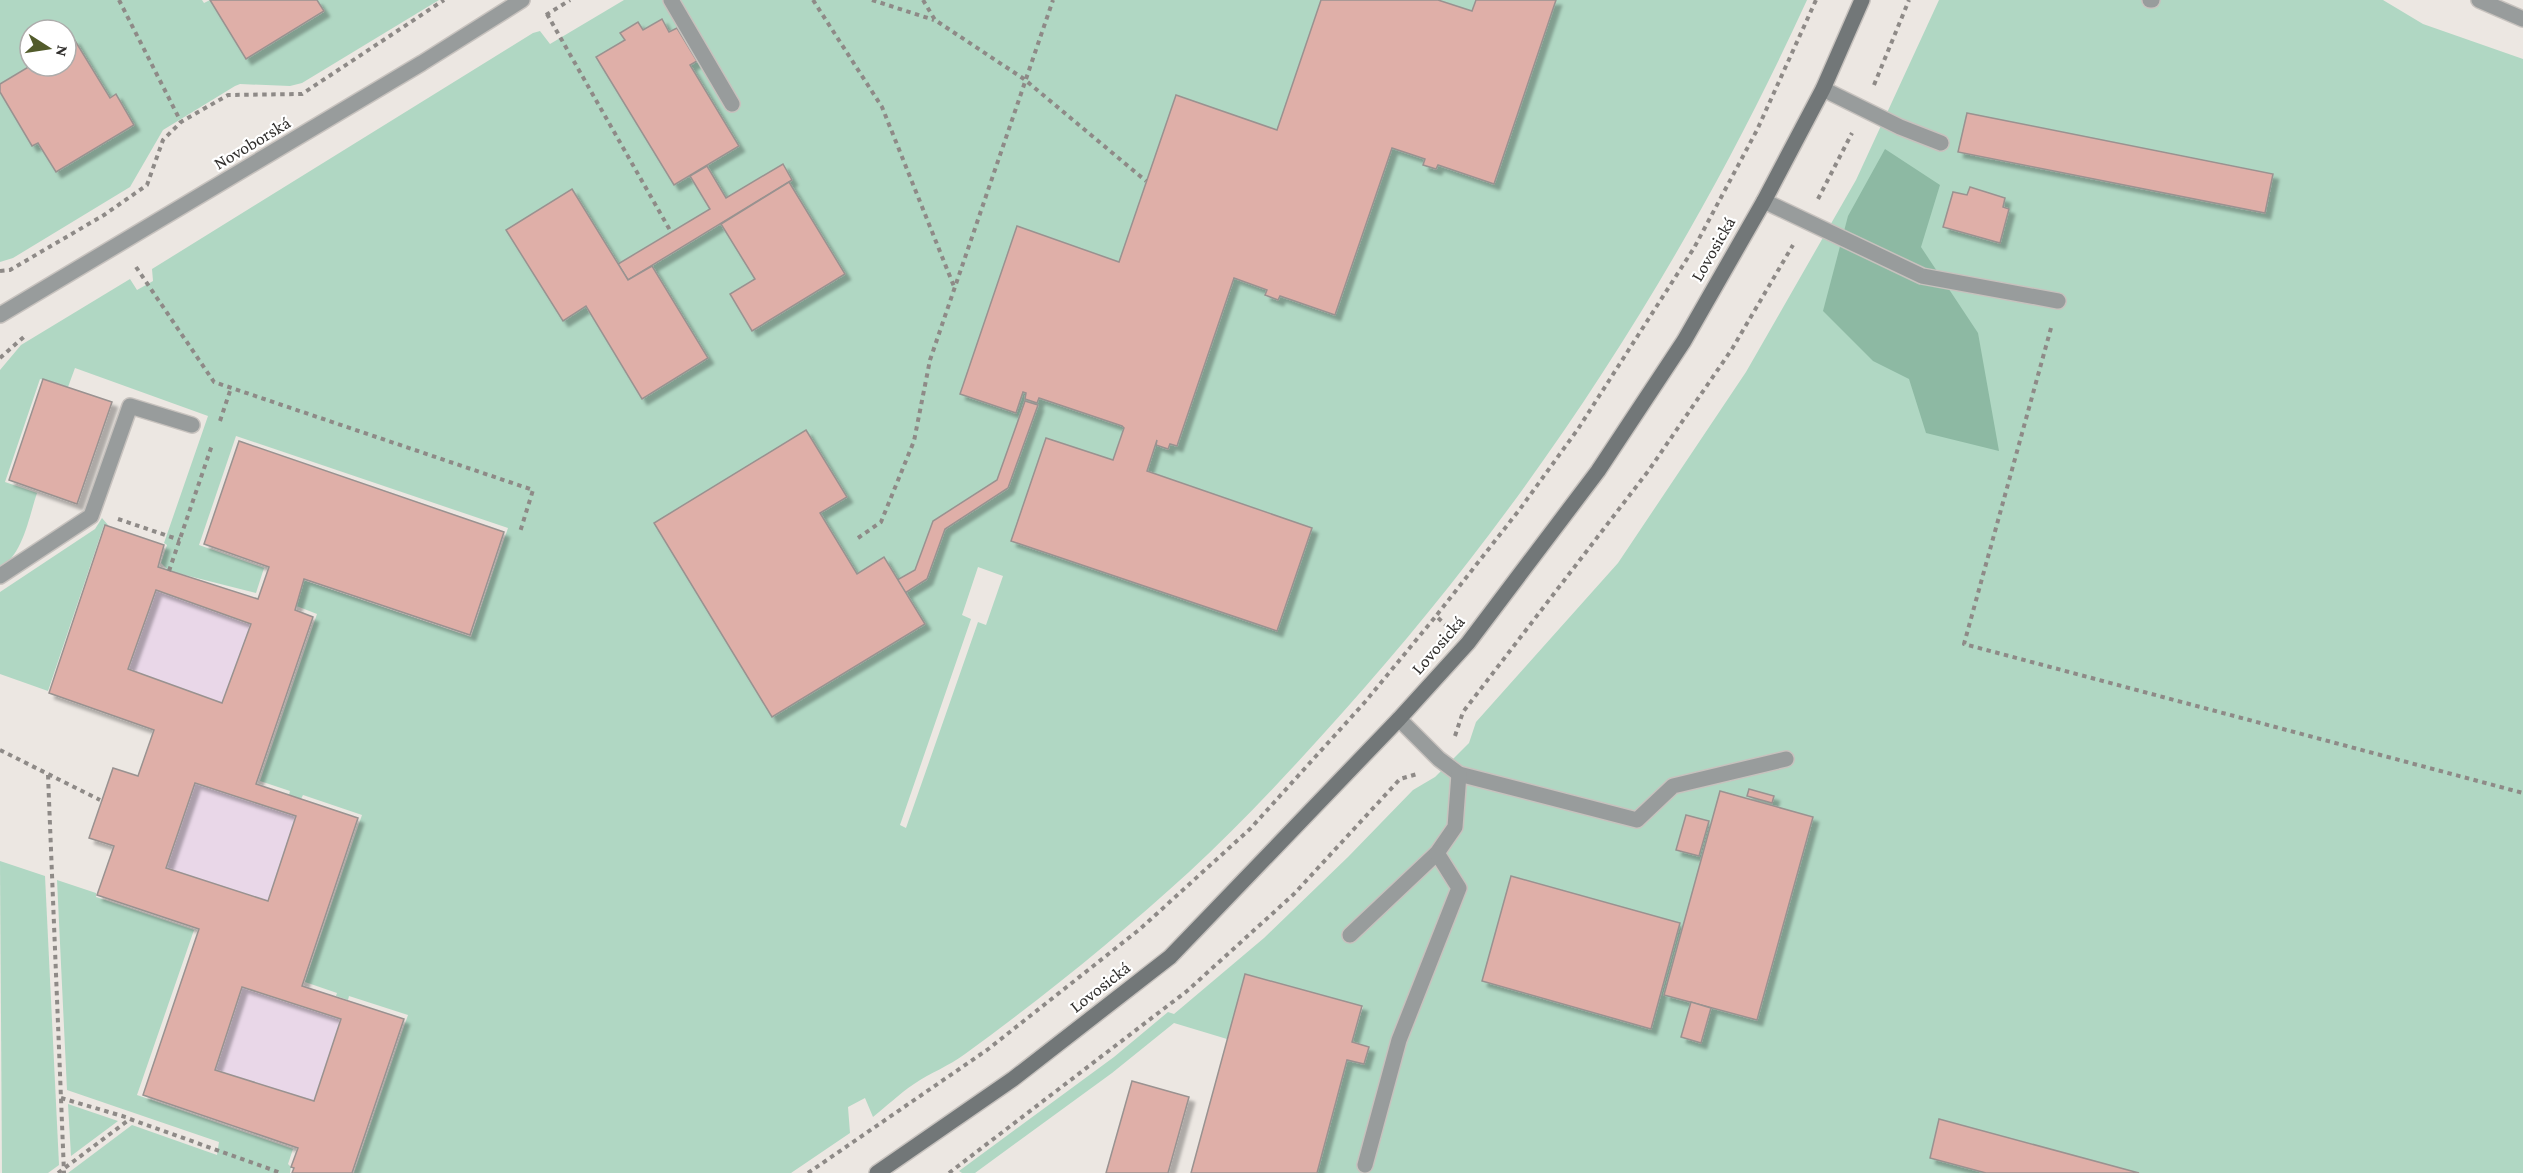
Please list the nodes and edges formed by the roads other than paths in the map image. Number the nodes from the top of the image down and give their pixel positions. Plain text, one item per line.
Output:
1 (522, 0) edge
2 (671, 0) edge
3 (1862, 0) edge
4 (2479, 0) edge
5 (2523, 19) edge
6 (1822, 89) junction
7 (732, 104) dead end
8 (1941, 143) dead end
9 (1764, 201) junction
10 (2058, 301) road end
11 (0, 315) edge
12 (192, 425) dead end
13 (0, 576) edge
14 (1400, 718) junction
15 (1786, 759) dead end
16 (1459, 774) junction
17 (1437, 853) junction
18 (1350, 935) dead end
19 (1365, 1165) dead end
20 (877, 1173) edge

1 - 11 street, Novoborská
2 - 7 street
3 - 6 street, Lovosická
4 - 5 street
6 - 8 street
6 - 9 street, Lovosická
9 - 10 street
9 - 14 street, Lovosická
12 - 13 street
14 - 16 street
14 - 20 street, Lovosická
15 - 16 street
16 - 17 street
17 - 18 street
17 - 19 street

